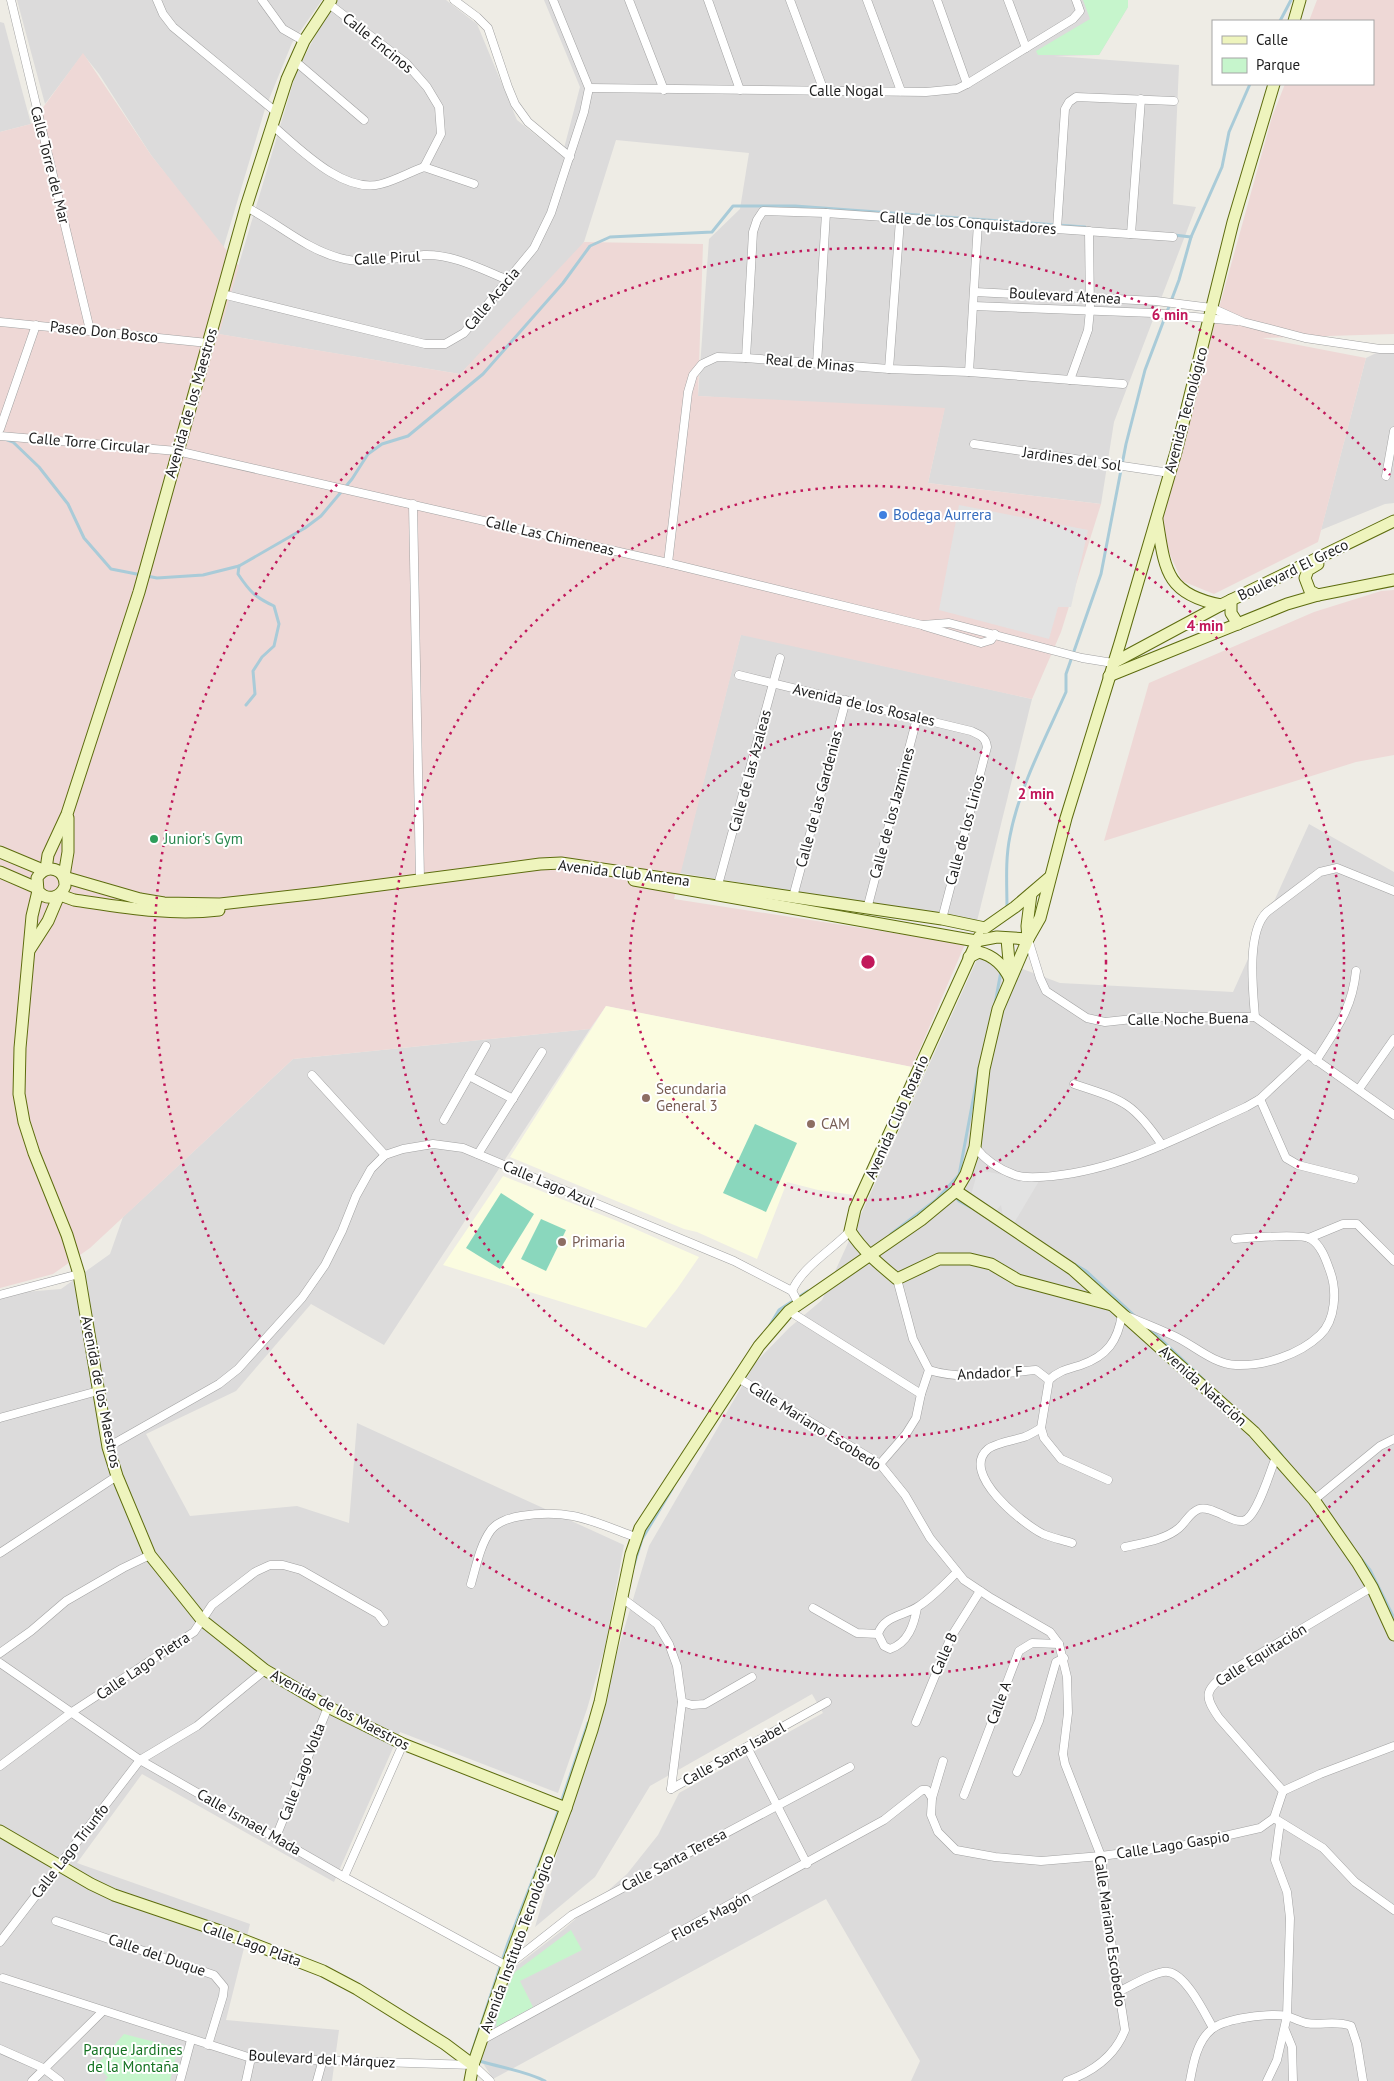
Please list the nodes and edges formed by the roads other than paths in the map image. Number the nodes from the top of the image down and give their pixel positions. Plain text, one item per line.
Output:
1 (11, 0) edge
2 (157, 0) edge
3 (262, 0) edge
4 (454, 0) edge
5 (553, 0) edge
6 (629, 0) edge
7 (708, 0) edge
8 (790, 0) edge
9 (867, 0) edge
10 (936, 0) edge
11 (1008, 0) edge
12 (1076, 0) edge
13 (1300, 0) edge
14 (330, 2) edge
15 (1294, 20) edge
16 (304, 41) junction
17 (1026, 48) junction
18 (295, 61) junction
19 (967, 84) junction
20 (1274, 85) edge
21 (589, 88) junction
22 (664, 90) junction
23 (740, 90) junction
24 (824, 91) junction
25 (901, 91) junction
26 (1141, 99) junction
27 (1174, 101) dead end
28 (276, 112) junction
29 (364, 120) dead end
30 (273, 126) junction
31 (570, 157) junction
32 (424, 167) junction
33 (474, 184) dead end
34 (246, 207) junction
35 (826, 213) junction
36 (900, 220) junction
37 (978, 223) junction
38 (1057, 229) junction
39 (1089, 231) junction
40 (1131, 234) junction
41 (1173, 237) dead end
42 (508, 280) junction
43 (975, 292) junction
44 (222, 294) junction
45 (1090, 298) junction
46 (974, 306) junction
47 (1212, 308) junction
48 (1090, 310) junction
49 (1210, 320) junction
50 (0, 322) edge
51 (1242, 322) junction
52 (36, 325) junction
53 (90, 330) junction
54 (208, 343) junction
55 (1394, 349) edge
56 (746, 358) junction
57 (817, 364) junction
58 (889, 369) junction
59 (969, 372) junction
60 (1070, 380) junction
61 (1123, 384) dead end
62 (0, 429) edge
63 (1394, 431) edge
64 (0, 436) edge
65 (974, 444) dead end
66 (177, 451) junction
67 (1170, 473) junction
68 (1386, 476) dead end
69 (413, 504) junction
70 (1157, 518) junction
71 (1394, 521) edge
72 (1344, 545) junction
73 (668, 563) junction
74 (1394, 580) edge
75 (1318, 595) junction
76 (1226, 602) junction
77 (1238, 624) junction
78 (922, 625) junction
79 (995, 634) junction
80 (780, 658) dead end
81 (1113, 663) junction
82 (739, 676) dead end
83 (1109, 676) junction
84 (774, 684) junction
85 (846, 700) junction
86 (917, 718) junction
87 (986, 741) joint
88 (68, 814) junction
89 (0, 852) edge
90 (45, 870) junction
91 (0, 872) edge
92 (64, 876) junction
93 (1049, 878) junction
94 (420, 879) junction
95 (718, 885) junction
96 (37, 890) junction
97 (1394, 891) edge
98 (1031, 894) junction
99 (59, 895) junction
100 (793, 897) junction
101 (867, 909) junction
102 (942, 919) junction
103 (984, 928) junction
104 (1002, 938) junction
105 (1028, 939) junction
106 (976, 941) junction
107 (30, 948) junction
108 (969, 957) junction
109 (1356, 970) dead end
110 (1008, 974) junction
111 (1255, 1018) junction
112 (1394, 1039) edge
113 (486, 1046) dead end
114 (542, 1052) dead end
115 (1307, 1055) junction
116 (1316, 1061) junction
117 (312, 1075) dead end
118 (469, 1076) junction
119 (1074, 1084) dead end
120 (1359, 1089) junction
121 (513, 1099) junction
122 (1260, 1099) junction
123 (1394, 1115) edge
124 (444, 1120) dead end
125 (1162, 1146) junction
126 (975, 1147) junction
127 (478, 1154) junction
128 (385, 1155) junction
129 (1354, 1179) dead end
130 (956, 1191) junction
131 (850, 1230) junction
132 (1309, 1238) junction
133 (1235, 1239) dead end
134 (870, 1257) junction
135 (1394, 1261) edge
136 (79, 1274) junction
137 (897, 1278) junction
138 (792, 1291) junction
139 (0, 1295) edge
140 (799, 1304) junction
141 (1112, 1305) junction
142 (789, 1312) junction
143 (1122, 1314) junction
144 (929, 1370) junction
145 (738, 1378) junction
146 (1049, 1380) junction
147 (98, 1391) junction
148 (921, 1394) junction
149 (0, 1418) edge
150 (1041, 1428) junction
151 (1394, 1439) edge
152 (108, 1447) junction
153 (1276, 1458) junction
154 (880, 1464) junction
155 (117, 1476) junction
156 (1108, 1480) dead end
157 (1314, 1500) junction
158 (635, 1537) junction
159 (1072, 1543) dead end
160 (1125, 1547) dead end
161 (0, 1553) edge
162 (150, 1555) junction
163 (957, 1572) junction
164 (471, 1584) dead end
165 (1372, 1587) junction
166 (980, 1591) junction
167 (622, 1598) junction
168 (813, 1608) dead end
169 (917, 1608) junction
170 (202, 1620) junction
171 (384, 1622) dead end
172 (878, 1634) junction
173 (1394, 1634) edge
174 (1059, 1644) junction
175 (0, 1652) edge
176 (1064, 1658) junction
177 (0, 1663) edge
178 (264, 1670) junction
179 (752, 1677) dead end
180 (682, 1702) junction
181 (827, 1702) dead end
182 (328, 1707) junction
183 (72, 1712) junction
184 (916, 1722) dead end
185 (403, 1744) junction
186 (1394, 1746) edge
187 (747, 1747) junction
188 (140, 1760) junction
189 (943, 1761) dead end
190 (0, 1766) edge
191 (850, 1767) dead end
192 (1016, 1772) dead end
193 (1283, 1791) junction
194 (964, 1795) dead end
195 (932, 1798) junction
196 (778, 1804) junction
197 (566, 1808) junction
198 (1277, 1820) junction
199 (0, 1831) edge
200 (276, 1838) junction
201 (1101, 1856) junction
202 (807, 1864) junction
203 (60, 1865) junction
204 (344, 1877) junction
205 (1394, 1910) edge
206 (56, 1921) dead end
207 (3, 1931) edge
208 (0, 1942) edge
209 (507, 1966) junction
210 (4, 1978) dead end
211 (1118, 1992) junction
212 (103, 2011) junction
213 (1287, 2016) junction
214 (1213, 2028) junction
215 (1285, 2030) junction
216 (191, 2040) junction
217 (482, 2040) junction
218 (208, 2045) junction
219 (0, 2049) edge
220 (251, 2058) junction
221 (323, 2059) junction
222 (474, 2065) junction
223 (43, 2068) junction
224 (32, 2081) edge
225 (60, 2081) edge
226 (180, 2081) edge
227 (246, 2081) edge
228 (317, 2081) edge
229 (470, 2081) edge
230 (490, 2081) edge
231 (1067, 2081) edge
232 (1190, 2081) edge
233 (1267, 2081) edge
234 (1293, 2081) edge
235 (1363, 2081) edge

1 - 53 street, Calle Torre del Mar
2 - 28 street
3 - 16 street
4 - 31 street
5 - 21 street
6 - 22 street
7 - 23 street
8 - 24 street
9 - 25 street
10 - 19 street
11 - 17 street
12 - 17 street, Calle Nogal
13 - 15 street
14 - 16 street, Avenida de los Maestros
14 - 32 street, Calle Encinos
16 - 18 street, Avenida de los Maestros
17 - 19 street, Calle Nogal
18 - 28 street, Avenida de los Maestros
18 - 29 street
19 - 25 street, Calle Nogal
20 - 47 street, Avenida Tecnológico
21 - 22 street, Calle Nogal
21 - 31 street, Calle Acacia
22 - 23 street, Calle Nogal
23 - 24 street, Calle Nogal
24 - 25 street, Calle Nogal
26 - 27 street
26 - 38 street
26 - 40 street
28 - 30 street, Avenida de los Maestros
30 - 32 street
30 - 34 street, Avenida de los Maestros
31 - 42 street, Calle Acacia
32 - 33 street
34 - 42 street, Calle Pirul
34 - 44 street, Avenida de los Maestros
35 - 36 street, Calle de los Conquistadores
35 - 56 street, Calle de los Conquistadores
35 - 57 street
36 - 37 street, Calle de los Conquistadores
36 - 58 street
37 - 38 street, Calle de los Conquistadores
37 - 43 street
38 - 39 street, Calle de los Conquistadores
39 - 40 street, Calle de los Conquistadores
39 - 45 street
40 - 41 street, Calle de los Conquistadores
42 - 44 street, Calle Acacia
43 - 45 street, Boulevard Atenea
43 - 46 street
44 - 54 street, Avenida de los Maestros
45 - 47 street, Boulevard Atenea
45 - 48 street
46 - 48 street, Boulevard Atenea
46 - 59 street
47 - 49 street, Avenida Tecnológico
47 - 51 street, Boulevard Atenea
48 - 49 street, Boulevard Atenea
48 - 60 street
49 - 51 street, Boulevard Atenea
49 - 67 street, Avenida Tecnológico
50 - 52 street, Paseo Don Bosco
51 - 55 street, Boulevard Atenea
52 - 53 street, Paseo Don Bosco
52 - 62 street
53 - 54 street, Paseo Don Bosco
54 - 66 street, Avenida de los Maestros
56 - 57 street, Real de Minas
56 - 73 street, Real de Minas
57 - 58 street, Real de Minas
58 - 59 street, Real de Minas
59 - 60 street, Real de Minas
60 - 61 street, Real de Minas
63 - 68 street
64 - 66 street, Calle Torre Circular
65 - 67 street, Jardines del Sol
66 - 69 street, Calle Las Chimeneas
66 - 88 street, Avenida de los Maestros
67 - 70 street, Avenida Tecnológico
69 - 73 street, Calle Las Chimeneas
69 - 94 street
70 - 76 street
70 - 81 street, Avenida Tecnológico
71 - 72 street, Boulevard El Greco
72 - 75 street
72 - 76 street, Boulevard El Greco
73 - 78 street, Calle Las Chimeneas
74 - 75 street, Boulevard El Greco
75 - 77 street, Boulevard El Greco
76 - 77 street
76 - 81 street, Boulevard El Greco
77 - 83 street, Boulevard El Greco
78 - 79 street, Calle Las Chimeneas
78 - 79 street, Calle Las Chimeneas
79 - 81 street, Calle Las Chimeneas
80 - 84 street, Calle de las Azaleas
81 - 83 street, Avenida Tecnológico
82 - 84 street, Avenida de los Rosales
83 - 93 street
84 - 85 street, Avenida de los Rosales
84 - 95 street, Calle de las Azaleas
85 - 86 street, Avenida de los Rosales
85 - 100 street, Calle de las Gardenias
86 - 87 street, Avenida de los Rosales
86 - 101 street, Calle de los Jazmines
87 - 102 street, Calle de los Lirios
88 - 90 street, Avenida de los Maestros
88 - 92 street, Avenida de los Maestros
89 - 90 street
90 - 92 street
90 - 96 street
91 - 96 street
92 - 94 street, Avenida Club Antena
92 - 99 street
93 - 98 street
93 - 105 street
94 - 95 street, Avenida Club Antena
95 - 100 street, Avenida Club Antena
96 - 99 street
96 - 107 street, Avenida de los Maestros
97 - 111 street
98 - 103 street
98 - 105 street
99 - 106 street, Avenida Club Antena
99 - 107 street, Avenida de los Maestros
100 - 101 street, Avenida Club Antena
101 - 102 street, Avenida Club Antena
102 - 103 street, Avenida Club Antena
103 - 104 street
103 - 106 street, Avenida Club Rotario
104 - 105 street, Avenida Club Antena
104 - 106 street, Avenida Club Antena
104 - 110 street
105 - 110 street
105 - 111 street, Calle Noche Buena
106 - 108 street, Avenida Club Rotario
107 - 136 street, Avenida de los Maestros
108 - 110 street
108 - 131 street, Avenida Club Rotario
109 - 116 street
110 - 126 street
111 - 115 street, Calle Noche Buena
112 - 120 street
113 - 118 street
114 - 121 street
115 - 116 street, Calle Noche Buena
115 - 122 street
116 - 120 street, Calle Noche Buena
117 - 128 street
118 - 121 street
118 - 124 street
119 - 125 street
120 - 123 street, Calle Noche Buena
121 - 127 street
122 - 125 street
122 - 129 street
125 - 126 street
126 - 130 street
127 - 128 street, Calle Lago Azul
127 - 138 street, Calle Lago Azul
128 - 152 street
130 - 134 street, Avenida Instituto Tecnológico
130 - 141 street, Avenida Natación
131 - 134 street
131 - 138 street, Avenida Club Rotario
132 - 133 street
132 - 135 street
132 - 143 street
134 - 137 street
134 - 140 street, Avenida Instituto Tecnológico
136 - 139 street
136 - 147 street, Avenida de los Maestros
137 - 141 street
137 - 144 street
138 - 140 street
140 - 142 street, Avenida Instituto Tecnológico
141 - 143 street, Avenida Natación
142 - 145 street, Avenida Instituto Tecnológico
142 - 148 street
143 - 146 street
143 - 153 street, Avenida Natación
144 - 146 street, Andador F
144 - 148 street
145 - 154 street, Calle Mariano Escobedo
145 - 158 street, Avenida Instituto Tecnológico
146 - 150 street
147 - 149 street
147 - 152 street, Avenida de los Maestros
148 - 154 street
150 - 156 street
150 - 159 street
151 - 157 street
152 - 155 street, Avenida de los Maestros
153 - 157 street, Avenida Natación
153 - 160 street
154 - 163 street, Calle Mariano Escobedo
155 - 161 street
155 - 162 street, Avenida de los Maestros
157 - 165 street, Avenida Natación
158 - 164 street
158 - 167 street, Avenida Instituto Tecnológico
162 - 170 street, Avenida de los Maestros
162 - 175 street
163 - 166 street, Calle Mariano Escobedo
163 - 169 street
165 - 173 street, Avenida Natación
165 - 193 street, Calle Equitación
166 - 174 street, Calle Mariano Escobedo
166 - 184 street, Calle B
167 - 180 street, Calle Santa Isabel
167 - 197 street, Avenida Instituto Tecnológico
168 - 172 street
169 - 172 street
169 - 172 street
170 - 171 street, Calle Lago Pietra
170 - 178 street, Avenida de los Maestros
170 - 183 street, Calle Lago Pietra
174 - 176 street, Calle Mariano Escobedo
174 - 194 street, Calle A
176 - 192 street
176 - 201 street, Calle Mariano Escobedo
177 - 183 street, Calle Ismael Mada
178 - 182 street, Avenida de los Maestros
178 - 188 street
179 - 180 street
180 - 187 street, Calle Santa Isabel
181 - 187 street, Calle Santa Isabel
182 - 185 street, Avenida de los Maestros
182 - 200 street, Calle Lago Volta
183 - 188 street, Calle Ismael Mada
183 - 190 street, Calle Lago Pietra
185 - 197 street, Avenida de los Maestros
185 - 204 street
186 - 193 street
187 - 196 street
188 - 200 street, Calle Ismael Mada
188 - 203 street, Calle Lago Triunfo
189 - 195 street, Calle Lago Gaspio
191 - 196 street, Calle Santa Teresa
193 - 198 street
195 - 201 street, Calle Lago Gaspio
195 - 202 street, Flores Magón
196 - 202 street
196 - 209 street, Calle Santa Teresa
197 - 209 street, Avenida Instituto Tecnológico
198 - 201 street, Calle Lago Gaspio
198 - 205 street
198 - 213 street
199 - 203 street, Calle Lago Plata
200 - 204 street, Calle Ismael Mada
201 - 211 street, Calle Mariano Escobedo
202 - 217 street, Flores Magón
203 - 207 street, Calle Lago Triunfo
203 - 222 street, Calle Lago Plata
204 - 209 street, Calle Ismael Mada
206 - 218 street, Calle del Duque
207 - 208 street, Calle Lago Triunfo
209 - 217 street, Avenida Instituto Tecnológico
210 - 212 street, Boulevard del Márquez
211 - 214 street
211 - 231 street, Calle Mariano Escobedo
212 - 216 street, Boulevard del Márquez
212 - 223 street
213 - 214 street
213 - 215 street
213 - 235 street
214 - 232 street
215 - 233 street
215 - 234 street
216 - 218 street, Boulevard del Márquez
216 - 226 street
217 - 222 street, Avenida Instituto Tecnológico
218 - 220 street, Boulevard del Márquez
219 - 223 street
220 - 221 street, Boulevard del Márquez
220 - 227 street
221 - 222 street, Boulevard del Márquez
221 - 228 street
222 - 229 street, Avenida Instituto Tecnológico
222 - 230 street, Calle Lago Plata
223 - 224 street
223 - 225 street

